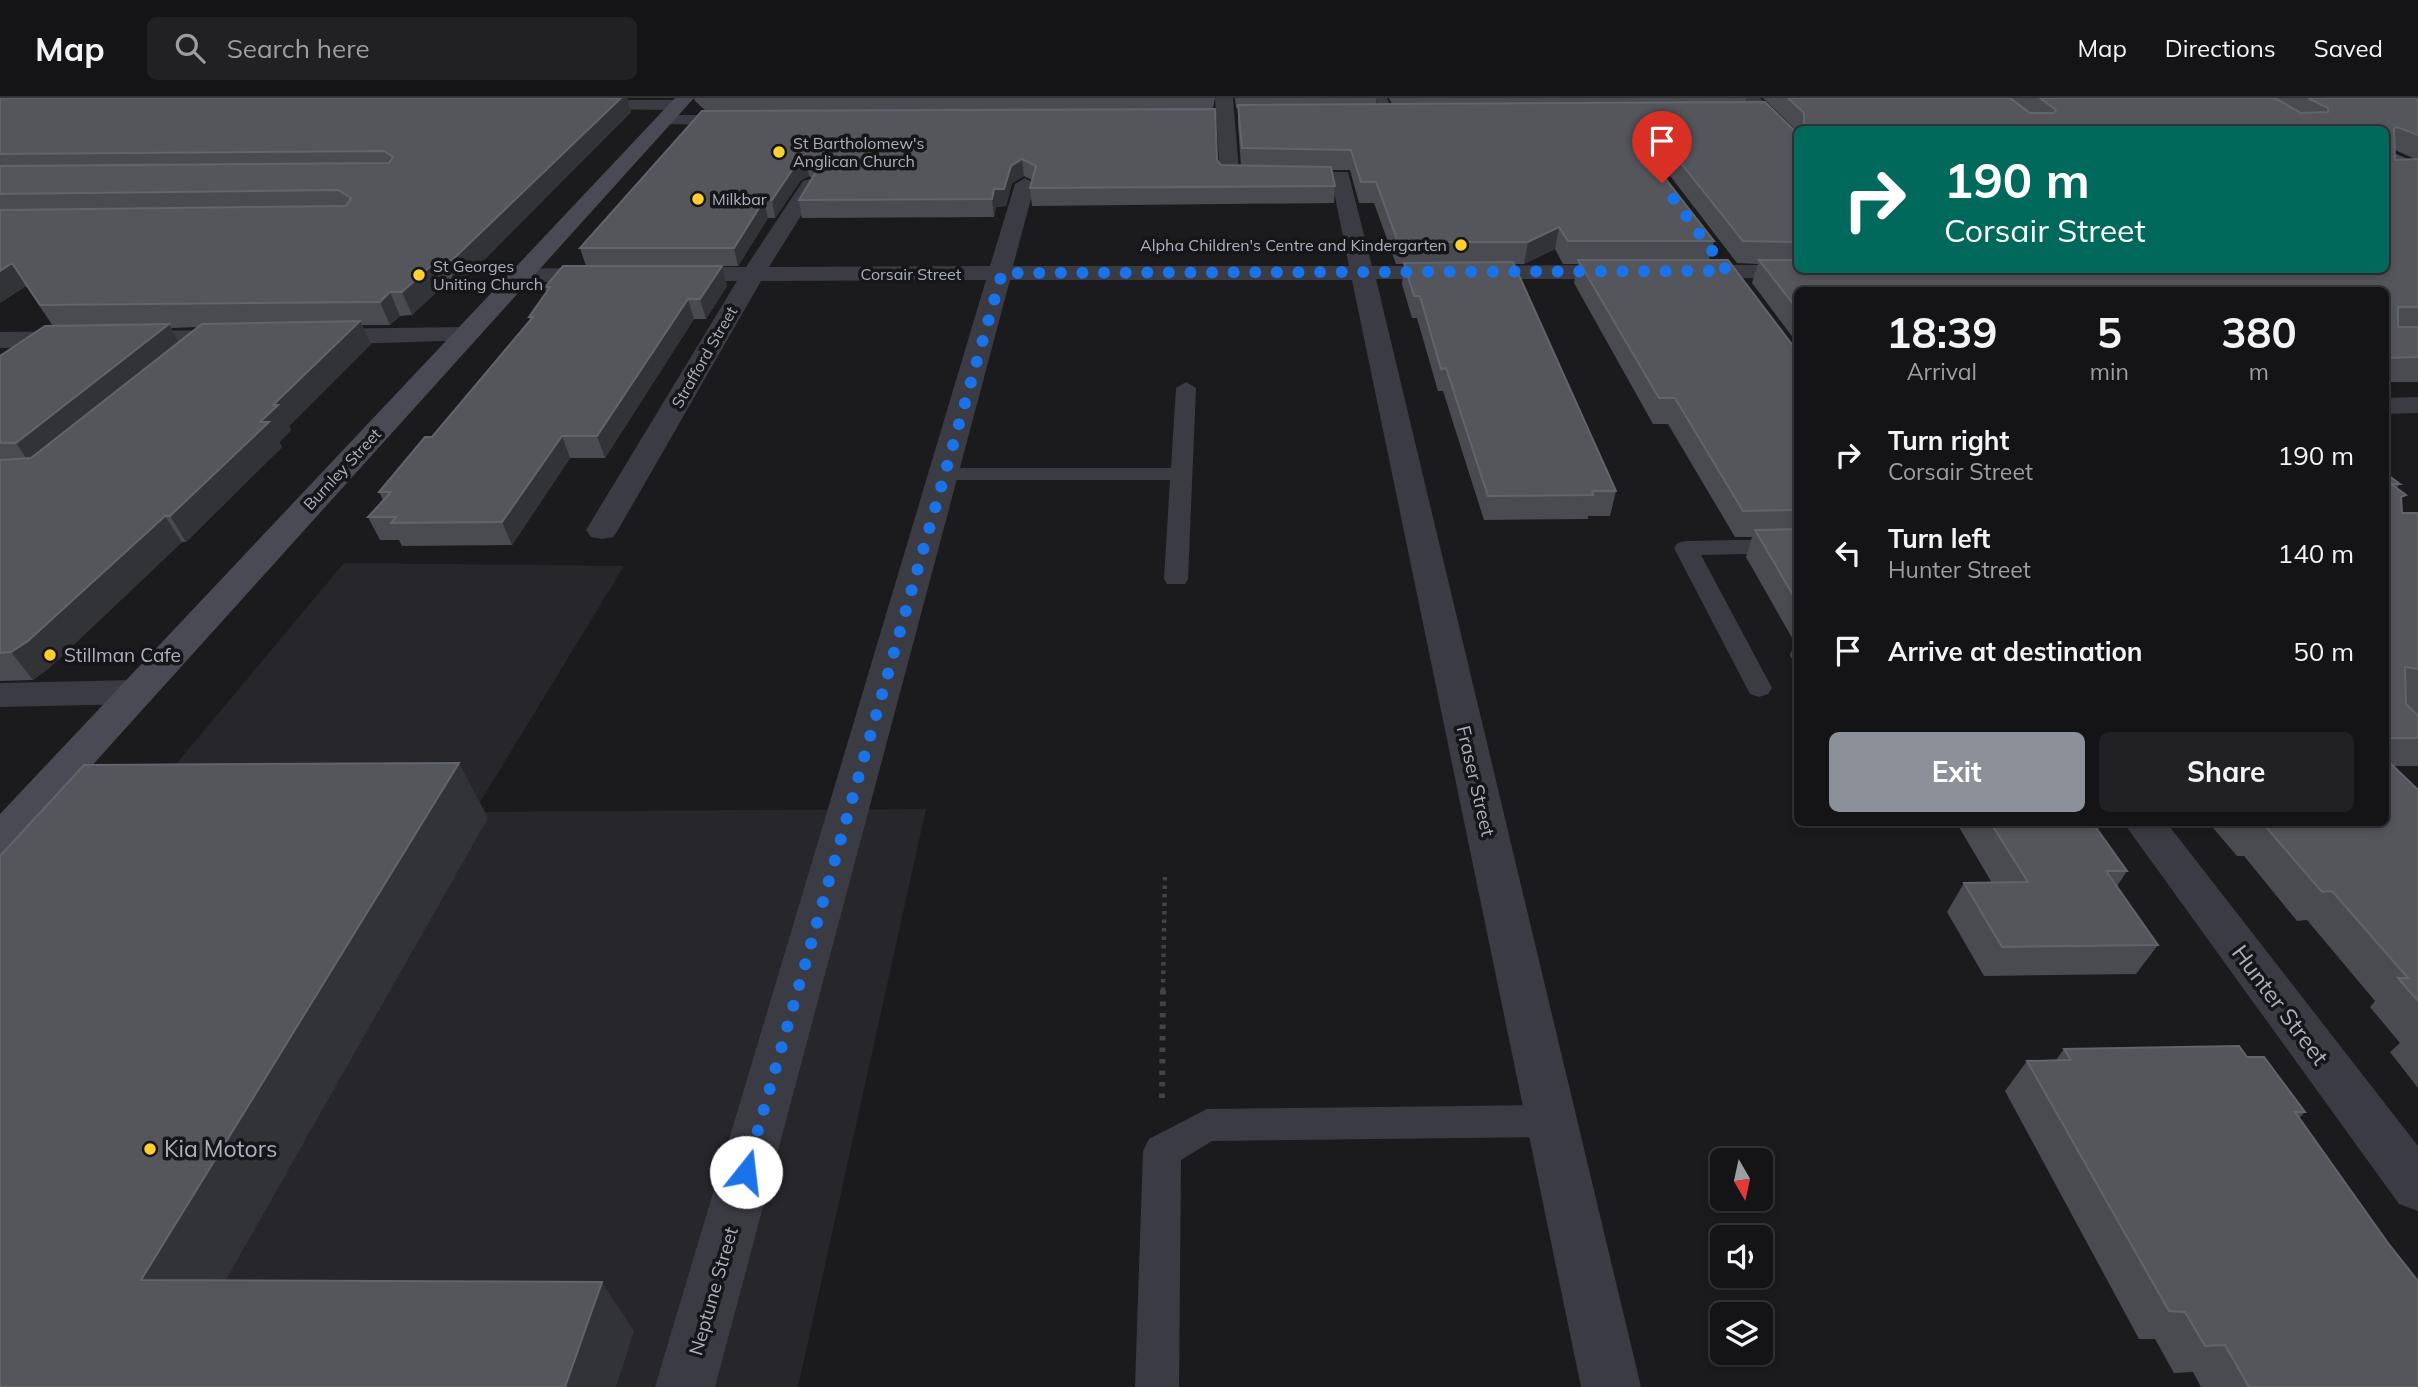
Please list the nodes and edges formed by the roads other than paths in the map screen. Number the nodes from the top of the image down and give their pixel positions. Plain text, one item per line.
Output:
1 (682, 101) edge
2 (564, 105) edge
3 (1746, 105) edge
4 (1230, 110) edge
5 (1201, 117) edge
6 (664, 120) junction
7 (758, 120) edge
8 (1794, 141) edge
9 (2397, 166) edge
10 (1025, 184) edge
11 (810, 185) edge
12 (2418, 187) edge
13 (1713, 252) edge
14 (1727, 271) junction
15 (1362, 272) junction
16 (1794, 272) edge
17 (1002, 273) junction
18 (753, 274) junction
19 (521, 276) junction
20 (1748, 299) edge
21 (465, 335) junction
22 (294, 337) edge
23 (210, 338) junction
24 (266, 338) edge
25 (58, 339) junction
26 (0, 340) edge
27 (184, 359) edge
28 (29, 360) edge
29 (1186, 388) dead end
30 (2389, 405) edge
31 (2418, 405) edge
32 (945, 474) junction
33 (1182, 474) junction
34 (602, 530) dead end
35 (1794, 546) edge
36 (1176, 579) dead end
37 (1759, 688) dead end
38 (135, 692) junction
39 (0, 695) edge
40 (2146, 826) edge
41 (0, 840) edge
42 (1551, 1121) junction
43 (2418, 1187) edge
44 (685, 1387) edge
45 (1157, 1387) edge
46 (1611, 1387) edge

1 - 2 street
1 - 6 main road, Burnley Street
3 - 8 street
4 - 5 street
4 - 15 street, Fraser Street
6 - 7 street
6 - 19 main road, Burnley Street
9 - 12 main road
10 - 17 street, Neptune Street
11 - 18 street, Strafford Street
13 - 14 street
14 - 15 street, Corsair Street
14 - 16 street, Corsair Street
14 - 20 street
15 - 17 street, Corsair Street
15 - 42 street, Fraser Street
17 - 18 street, Corsair Street
17 - 32 street, Neptune Street
18 - 19 street, Corsair Street
18 - 34 street, Strafford Street
19 - 21 main road, Burnley Street
21 - 22 street
21 - 38 main road, Burnley Street
23 - 24 street
23 - 25 street
23 - 27 lane
25 - 26 street
25 - 28 lane
29 - 33 lane
30 - 31 street
32 - 33 lane
32 - 44 street, Neptune Street
33 - 36 lane
35 - 37 lane
38 - 39 street
38 - 41 main road, Burnley Street
40 - 43 street, Hunter Street
42 - 45 lane
42 - 46 street, Fraser Street

